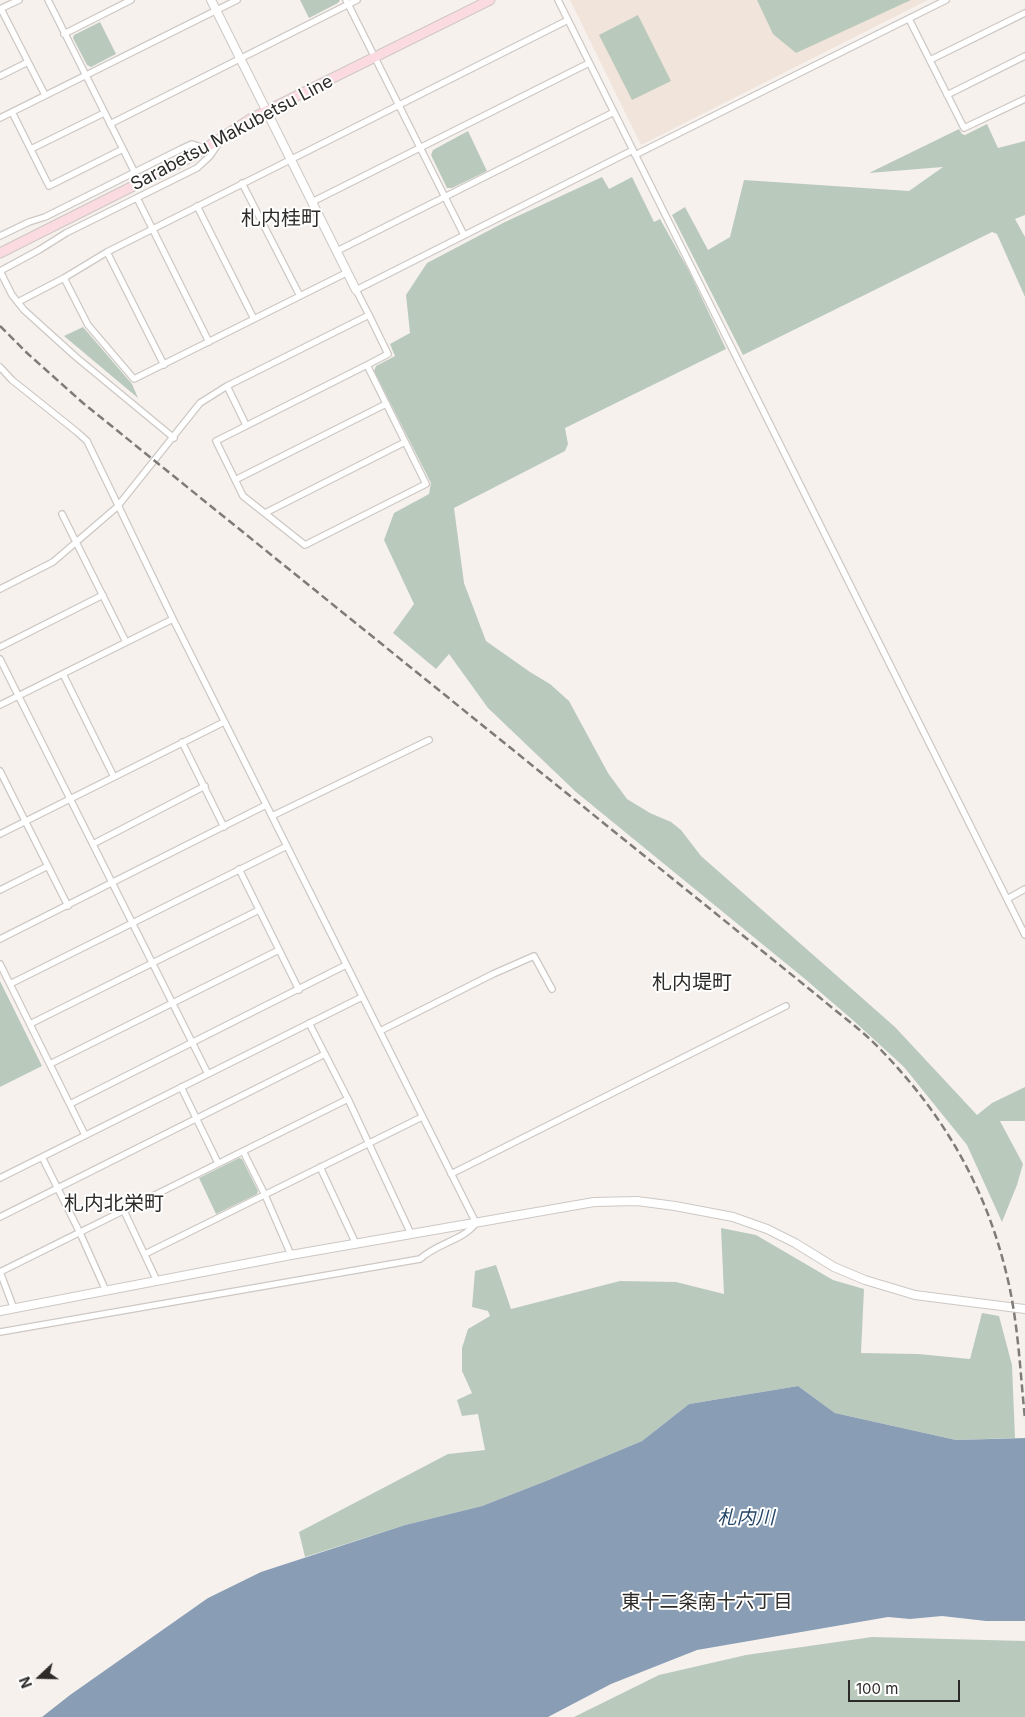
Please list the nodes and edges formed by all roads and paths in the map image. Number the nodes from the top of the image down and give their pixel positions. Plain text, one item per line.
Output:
1 (19, 0) edge
2 (48, 0) edge
3 (131, 0) edge
4 (211, 0) edge
5 (236, 0) edge
6 (357, 0) edge
7 (558, 0) edge
8 (946, 0) edge
9 (485, 1) edge
10 (347, 2) edge
11 (1, 9) edge
12 (216, 10) junction
13 (1025, 12) edge
14 (909, 19) junction
15 (568, 20) junction
16 (64, 34) junction
17 (1025, 56) edge
18 (376, 57) junction
19 (240, 58) junction
20 (930, 60) junction
21 (28, 62) junction
22 (589, 63) junction
23 (85, 75) junction
24 (0, 76) edge
25 (45, 95) junction
26 (947, 95) junction
27 (1025, 99) edge
28 (399, 105) junction
29 (12, 112) junction
30 (104, 112) junction
31 (266, 112) junction
32 (614, 112) junction
33 (0, 118) edge
34 (110, 124) junction
35 (221, 139) junction
36 (421, 148) junction
37 (31, 149) junction
38 (123, 149) junction
39 (206, 149) junction
40 (634, 152) junction
41 (291, 160) junction
42 (135, 173) junction
43 (242, 183) junction
44 (446, 197) junction
45 (137, 198) junction
46 (312, 202) junction
47 (198, 206) junction
48 (152, 229) junction
49 (464, 235) junction
50 (0, 236) edge
51 (337, 251) junction
52 (107, 252) junction
53 (0, 253) edge
54 (0, 271) edge
55 (348, 272) junction
56 (64, 278) junction
57 (356, 290) junction
58 (300, 296) junction
59 (18, 302) junction
60 (369, 315) junction
61 (254, 319) junction
62 (209, 342) junction
63 (164, 365) junction
64 (367, 365) junction
65 (0, 367) edge
66 (227, 386) junction
67 (386, 404) junction
68 (246, 425) junction
69 (174, 438) junction
70 (405, 442) junction
71 (235, 480) junction
72 (117, 507) junction
73 (265, 513) junction
74 (62, 514) dead end
75 (76, 542) junction
76 (0, 589) edge
77 (103, 595) junction
78 (173, 619) junction
79 (126, 642) junction
80 (0, 647) edge
81 (0, 659) edge
82 (63, 674) junction
83 (18, 696) junction
84 (0, 705) edge
85 (224, 722) junction
86 (429, 740) dead end
87 (182, 742) junction
88 (0, 771) edge
89 (114, 777) junction
90 (205, 786) junction
91 (70, 798) junction
92 (266, 805) junction
93 (272, 816) junction
94 (25, 821) junction
95 (224, 827) junction
96 (0, 834) edge
97 (93, 844) junction
98 (287, 846) junction
99 (48, 866) junction
100 (239, 870) junction
101 (112, 883) junction
102 (1025, 889) edge
103 (0, 890) edge
104 (1007, 899) junction
105 (68, 906) junction
106 (259, 910) junction
107 (132, 923) junction
108 (1025, 935) edge
109 (0, 939) edge
110 (278, 950) junction
111 (152, 963) junction
112 (0, 964) edge
113 (346, 966) junction
114 (10, 984) junction
115 (552, 989) dead end
116 (299, 990) junction
117 (362, 997) junction
118 (172, 1003) junction
119 (786, 1006) dead end
120 (309, 1023) junction
121 (30, 1024) junction
122 (380, 1031) junction
123 (192, 1043) junction
124 (325, 1054) junction
125 (50, 1064) junction
126 (208, 1074) junction
127 (181, 1087) junction
128 (348, 1099) junction
129 (70, 1104) junction
130 (422, 1117) junction
131 (196, 1119) junction
132 (85, 1135) junction
133 (369, 1143) junction
134 (244, 1151) junction
135 (42, 1158) junction
136 (218, 1163) junction
137 (320, 1167) junction
138 (451, 1174) junction
139 (0, 1178) edge
140 (58, 1188) junction
141 (265, 1195) junction
142 (124, 1211) junction
143 (0, 1217) edge
144 (476, 1223) junction
145 (80, 1233) junction
146 (411, 1234) junction
147 (356, 1244) junction
148 (145, 1254) junction
149 (291, 1255) junction
150 (0, 1272) edge
151 (157, 1281) junction
152 (106, 1291) junction
153 (14, 1309) junction
154 (1025, 1309) edge
155 (0, 1311) edge
156 (0, 1332) edge

1 - 11 street
2 - 16 street
3 - 16 street
4 - 12 street
5 - 12 street
6 - 10 street
7 - 15 street
8 - 14 street
9 - 18 main road, Sarabetsu Makubetsu Line
10 - 18 street
10 - 19 street
11 - 21 street
12 - 19 street
12 - 23 street
13 - 20 street
14 - 20 street
14 - 40 street
15 - 22 street
15 - 28 street
16 - 23 street
17 - 26 street
18 - 28 street
18 - 31 main road, Sarabetsu Makubetsu Line
19 - 31 street
19 - 34 street
20 - 26 street
21 - 24 street
21 - 25 street
22 - 32 street
22 - 36 street
23 - 25 street
23 - 30 street
25 - 29 street
26 - 27 street
28 - 36 street
28 - 41 street
29 - 33 street
29 - 37 street
30 - 34 street
30 - 37 street
31 - 35 main road, Sarabetsu Makubetsu Line
31 - 41 street
32 - 40 street
32 - 44 street
34 - 38 street
35 - 39 main road, Sarabetsu Makubetsu Line
35 - 45 street
36 - 44 street
36 - 46 street
37 - 38 street
38 - 42 street
39 - 42 street
39 - 53 main road, Sarabetsu Makubetsu Line
40 - 49 street
40 - 104 street
41 - 43 street
41 - 46 street
42 - 50 street
43 - 47 street
43 - 58 street
44 - 49 street
44 - 51 street
45 - 48 street
45 - 54 street
46 - 51 street
47 - 48 street
47 - 61 street
48 - 52 street
48 - 62 street
49 - 57 street
51 - 55 street
52 - 56 street
52 - 63 street
54 - 59 street
55 - 57 street
55 - 58 street
56 - 59 street
56 - 63 street
57 - 60 street
58 - 61 street
59 - 69 street
60 - 64 street
60 - 66 street
61 - 62 street
62 - 63 street
64 - 67 street
64 - 68 street
65 - 72 street
66 - 68 street
66 - 69 street
67 - 70 street
67 - 71 street
68 - 71 street
69 - 72 street
70 - 73 street
70 - 73 street
71 - 73 street
72 - 75 street
72 - 78 street
74 - 75 street
75 - 76 street
75 - 77 street
77 - 79 street
77 - 80 street
78 - 79 street
78 - 85 street
79 - 82 street
81 - 83 street
82 - 83 street
82 - 89 street
83 - 84 street
83 - 91 street
85 - 87 street
85 - 92 street
86 - 93 street
87 - 89 street
87 - 90 street
88 - 94 street
89 - 91 street
90 - 95 street
90 - 97 street
91 - 94 street
91 - 97 street
92 - 93 street
92 - 95 street
93 - 98 street
94 - 96 street
94 - 99 street
95 - 101 street
97 - 101 street
98 - 100 street
98 - 113 street
99 - 103 street
99 - 105 street
100 - 106 street
100 - 107 street
101 - 105 street
101 - 107 street
102 - 104 street
104 - 108 street
105 - 109 street
106 - 110 street
106 - 111 street
107 - 111 street
107 - 114 street
110 - 116 street
110 - 118 street
111 - 118 street
111 - 121 street
112 - 114 street
113 - 116 street
113 - 117 street
114 - 121 street
115 - 122 street
116 - 123 street
117 - 120 street
117 - 122 street
118 - 123 street
118 - 125 street
119 - 138 street
120 - 124 street
120 - 126 street
121 - 125 street
122 - 130 street
123 - 126 street
123 - 129 street
124 - 128 street
124 - 131 street
125 - 129 street
126 - 127 street
127 - 131 street
127 - 132 street
128 - 133 street
128 - 134 street
129 - 132 street
130 - 133 street
130 - 138 street
131 - 136 street
131 - 140 street
132 - 135 street
133 - 137 street
133 - 146 street
134 - 136 street
134 - 141 street
135 - 139 street
135 - 140 street
136 - 142 street
137 - 141 street
137 - 147 street
138 - 144 street
140 - 143 street
140 - 145 street
141 - 148 street
141 - 149 street
142 - 145 street
142 - 148 street
144 - 146 street
144 - 154 street
144 - 156 street
145 - 150 street
145 - 152 street
146 - 147 street
147 - 149 street
148 - 151 street
149 - 151 street
150 - 153 street
151 - 152 street
152 - 153 street
153 - 155 street

